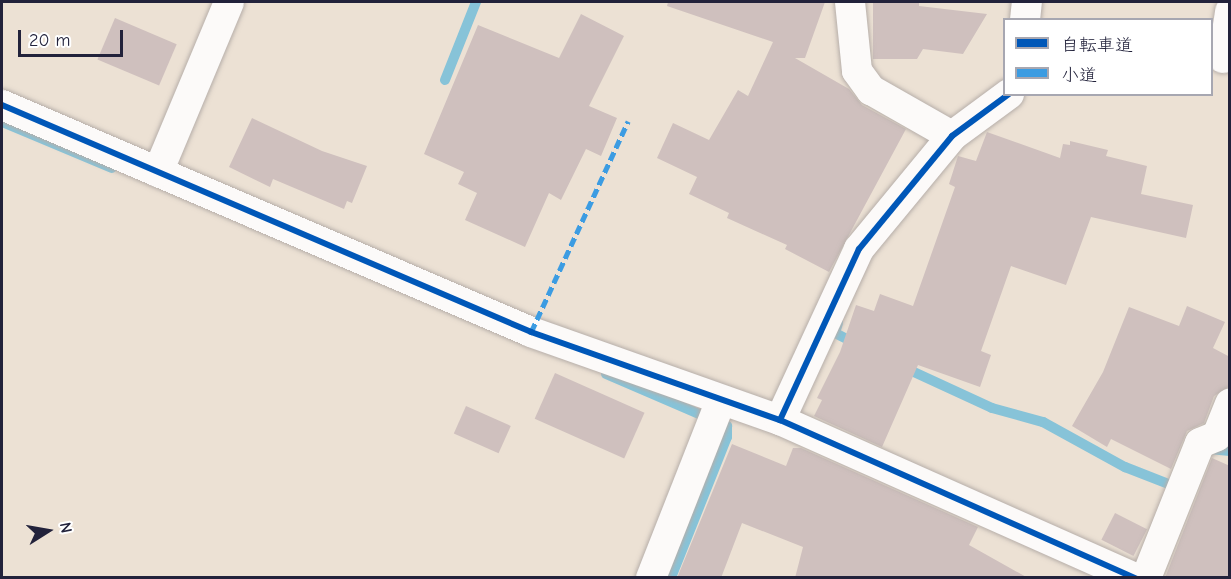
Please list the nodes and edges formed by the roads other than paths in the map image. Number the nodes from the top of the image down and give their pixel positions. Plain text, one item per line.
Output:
1 (229, 2) edge
2 (850, 2) edge
3 (1027, 2) edge
4 (1230, 12) edge
5 (1025, 18) edge
6 (1221, 59) edge
7 (1006, 96) edge
8 (2, 105) edge
9 (952, 136) junction
10 (158, 172) junction
11 (1230, 404) edge
12 (716, 413) junction
13 (780, 420) junction
14 (651, 578) edge
15 (1135, 578) edge
16 (1146, 578) edge

1 - 10 street
2 - 9 street
3 - 5 street
4 - 6 street
7 - 9 street
8 - 10 street
9 - 13 street
10 - 12 street
11 - 16 street
12 - 13 street
12 - 14 street
13 - 15 street

